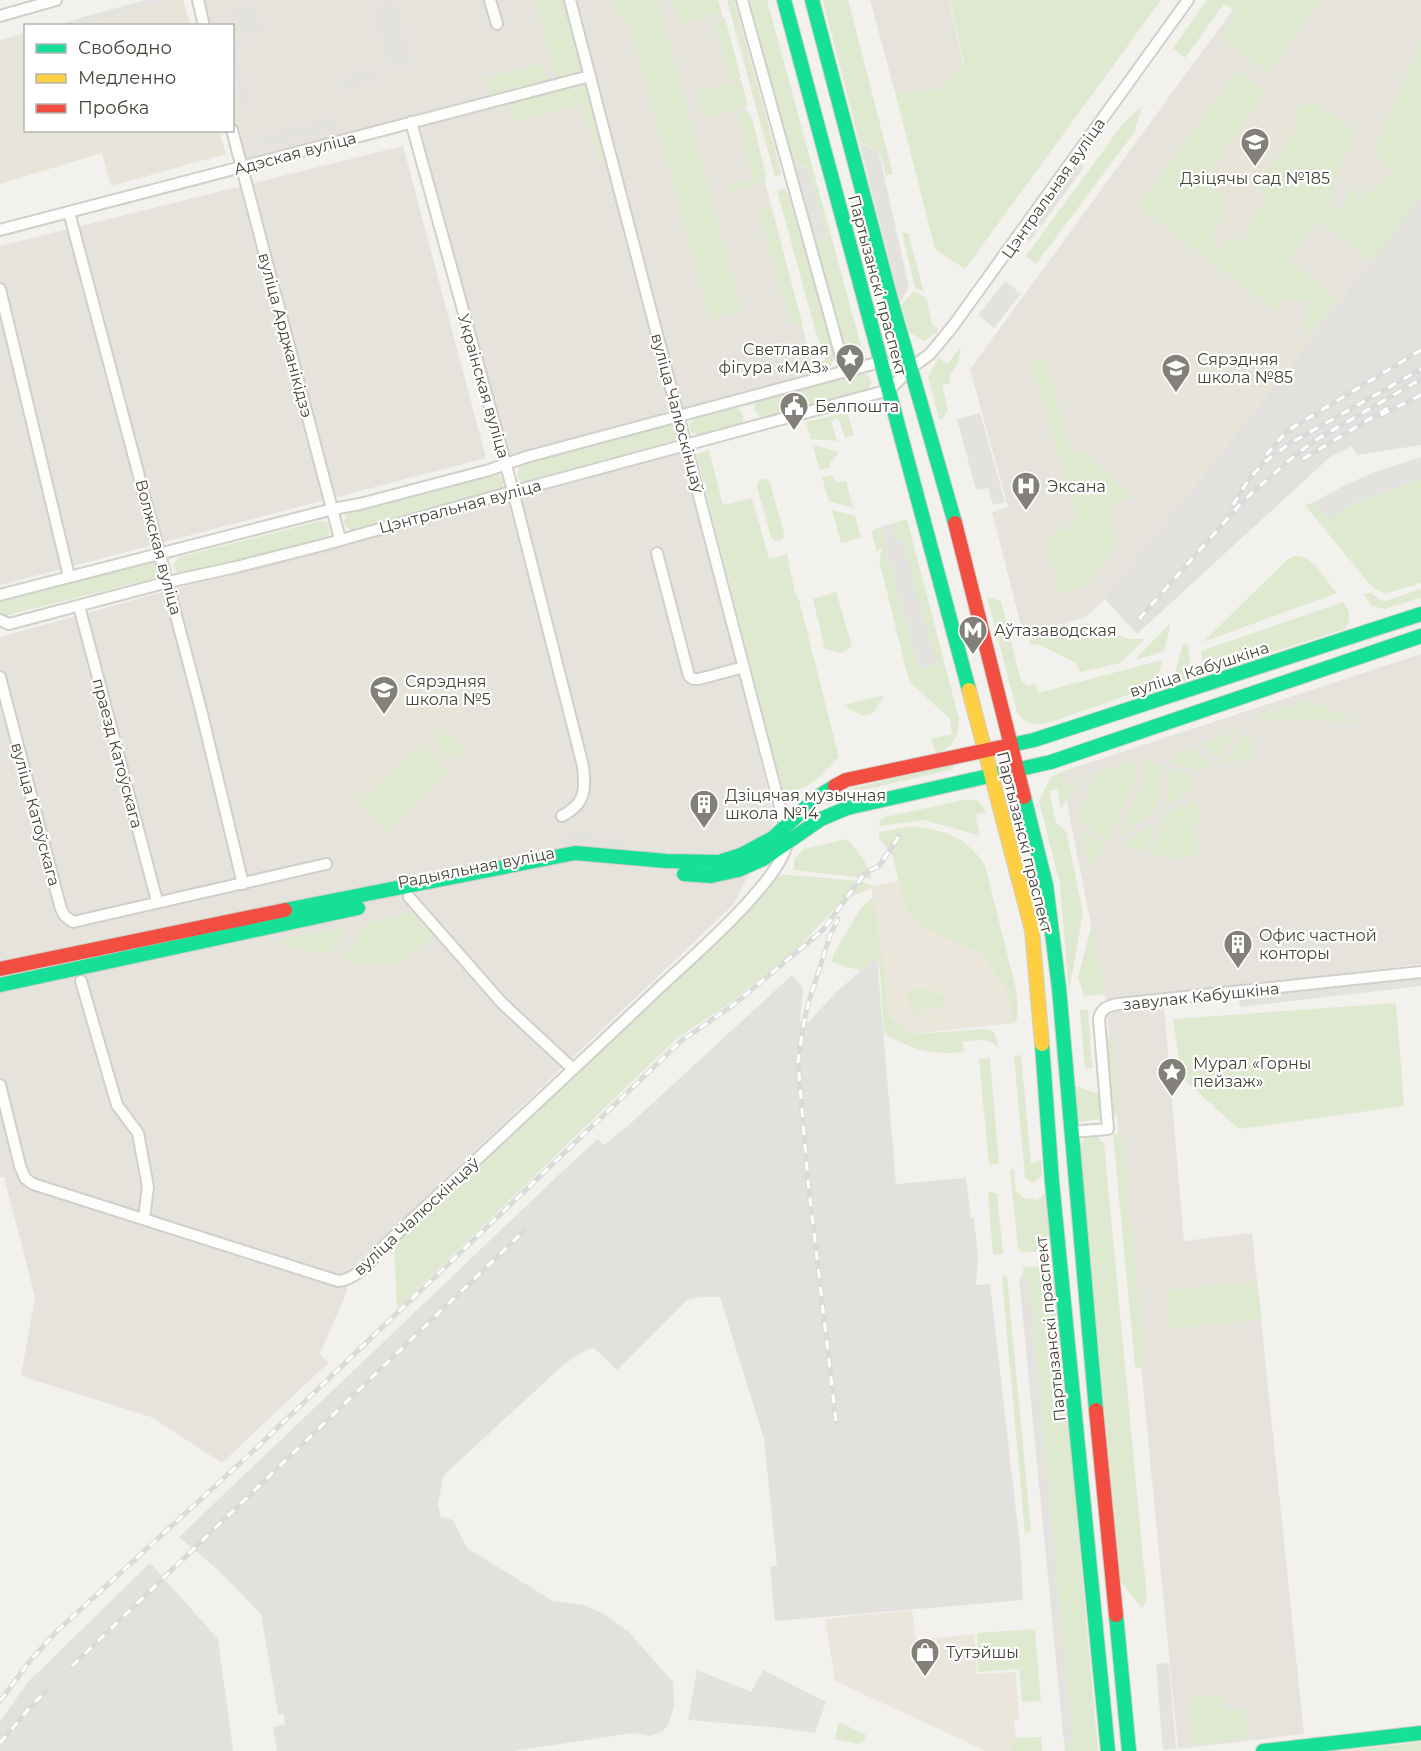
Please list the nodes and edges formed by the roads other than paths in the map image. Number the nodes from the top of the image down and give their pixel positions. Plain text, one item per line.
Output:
1 (56, 0) edge
2 (198, 0) edge
3 (490, 0) edge
4 (570, 0) edge
5 (742, 0) edge
6 (784, 0) edge
7 (812, 0) edge
8 (1188, 0) edge
9 (0, 16) edge
10 (204, 24) edge
11 (498, 24) dead end
12 (590, 75) junction
13 (411, 122) junction
14 (233, 132) edge
15 (242, 166) junction
16 (69, 212) junction
17 (0, 230) edge
18 (0, 289) edge
19 (880, 362) junction
20 (911, 368) junction
21 (845, 372) junction
22 (889, 390) junction
23 (679, 416) junction
24 (686, 445) junction
25 (505, 464) junction
26 (513, 491) junction
27 (333, 509) junction
28 (340, 539) junction
29 (160, 552) junction
30 (657, 553) dead end
31 (69, 576) junction
32 (168, 582) junction
33 (0, 595) edge
34 (79, 606) junction
35 (1421, 614) edge
36 (0, 620) edge
37 (1421, 636) edge
38 (744, 667) junction
39 (0, 677) edge
40 (1011, 745) junction
41 (986, 751) junction
42 (1017, 771) junction
43 (992, 776) junction
44 (562, 816) dead end
45 (785, 826) junction
46 (788, 841) junction
47 (326, 864) dead end
48 (243, 884) junction
49 (409, 897) junction
50 (157, 901) junction
51 (0, 969) edge
52 (1421, 972) edge
53 (81, 981) dead end
54 (0, 985) edge
55 (573, 1070) junction
56 (0, 1085) edge
57 (1046, 1111) junction
58 (1071, 1132) junction
59 (144, 1218) junction
60 (1421, 1733) edge
61 (1108, 1751) edge
62 (1129, 1751) edge
63 (1263, 1751) edge

1 - 9 street
2 - 10 street
3 - 11 street
4 - 12 street, вуліца Чалюскінцаў
5 - 21 street
6 - 19 main road, Партызанскі праспект
7 - 20 main road, Партызанскі праспект
8 - 20 street, Цэнтральная вуліца
12 - 13 street, Адэская вуліца
12 - 23 street, вуліца Чалюскінцаў
13 - 15 street, Адэская вуліца
13 - 25 street, Украінская вуліца
14 - 15 street, вуліца Арджанікідзэ
15 - 16 street, Адэская вуліца
15 - 27 street, вуліца Арджанікідзэ
16 - 17 street, Адэская вуліца
16 - 29 street, Волжская вуліца
18 - 31 street
19 - 20 street, Цэнтральная вуліца
19 - 21 street, Цэнтральная вуліца
19 - 22 main road, Партызанскі праспект
20 - 22 street, Цэнтральная вуліца
20 - 40 main road, Партызанскі праспект
21 - 23 street, Цэнтральная вуліца
22 - 24 street, Цэнтральная вуліца
22 - 41 main road, Партызанскі праспект
23 - 24 street, вуліца Чалюскінцаў
23 - 25 street, Цэнтральная вуліца
24 - 26 street, Цэнтральная вуліца
24 - 38 street, вуліца Чалюскінцаў
25 - 26 street, Украінская вуліца
25 - 27 street, Цэнтральная вуліца
26 - 28 street, Цэнтральная вуліца
26 - 44 street, Украінская вуліца
27 - 28 street, вуліца Арджанікідзэ
27 - 29 street, Цэнтральная вуліца
28 - 32 street, Цэнтральная вуліца
29 - 31 street, Цэнтральная вуліца
29 - 32 street, Волжская вуліца
30 - 38 street
31 - 33 street, Цэнтральная вуліца
32 - 34 street, Цэнтральная вуліца
32 - 48 street, Волжская вуліца
34 - 36 street, Цэнтральная вуліца
34 - 50 street, праезд Катоўскага
35 - 40 main road, вуліца Кабушкіна
37 - 42 main road
38 - 45 street, вуліца Чалюскінцаў
39 - 50 street, вуліца Катоўскага
40 - 41 main road, вуліца Кабушкіна
40 - 42 main road, Партызанскі праспект
41 - 43 main road, Партызанскі праспект
41 - 45 main road, Радыяльная вуліца
42 - 43 main road, Радыяльная вуліца
42 - 58 main road, Партызанскі праспект
43 - 46 main road, Радыяльная вуліца
43 - 57 main road, Партызанскі праспект
45 - 51 main road, Радыяльная вуліца
46 - 49 main road, Радыяльная вуліца
46 - 55 street, вуліца Чалюскінцаў
47 - 48 street
48 - 50 street
49 - 54 main road, Радыяльная вуліца
49 - 55 street
52 - 58 street, завулак Кабушкіна
53 - 59 street
55 - 59 street, вуліца Чалюскінцаў
56 - 59 street, вуліца Чалюскінцаў
57 - 58 main road
57 - 61 main road, Партызанскі праспект
58 - 62 main road, Партызанскі праспект
60 - 63 main road

